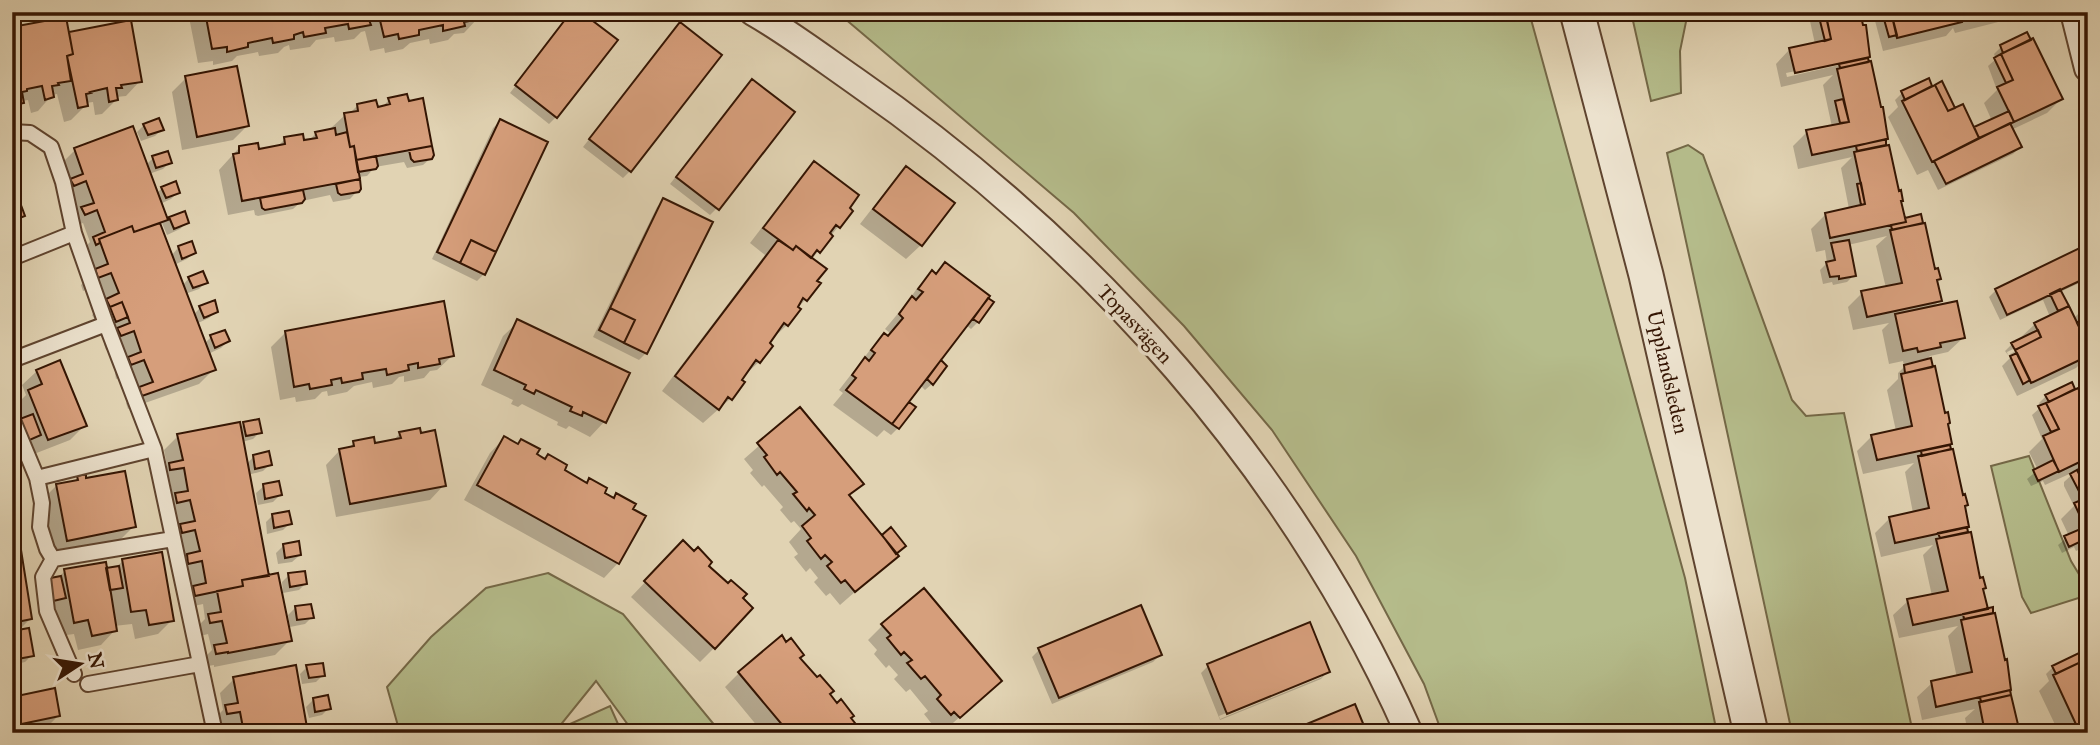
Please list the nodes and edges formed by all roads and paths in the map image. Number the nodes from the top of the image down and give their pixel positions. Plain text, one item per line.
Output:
1 (753, 12) edge
2 (1577, 12) edge
3 (2079, 14) edge
4 (2088, 68) edge
5 (12, 132) edge
6 (74, 233) junction
7 (12, 258) edge
8 (106, 324) junction
9 (12, 360) edge
10 (12, 418) edge
11 (154, 449) junction
12 (37, 478) junction
13 (173, 539) junction
14 (53, 559) junction
15 (200, 664) junction
16 (74, 674) dead end
17 (88, 684) dead end
18 (215, 733) edge
19 (1409, 733) edge
20 (1751, 733) edge

1 - 19 street, Topasvägen
2 - 20 street, Upplandsleden
3 - 4 street
5 - 6 lane
6 - 7 lane
6 - 8 lane
8 - 9 lane
8 - 11 lane
10 - 12 lane
11 - 12 lane
11 - 13 lane
12 - 14 lane
13 - 14 lane
13 - 15 lane
14 - 16 lane
15 - 17 lane
15 - 18 lane

